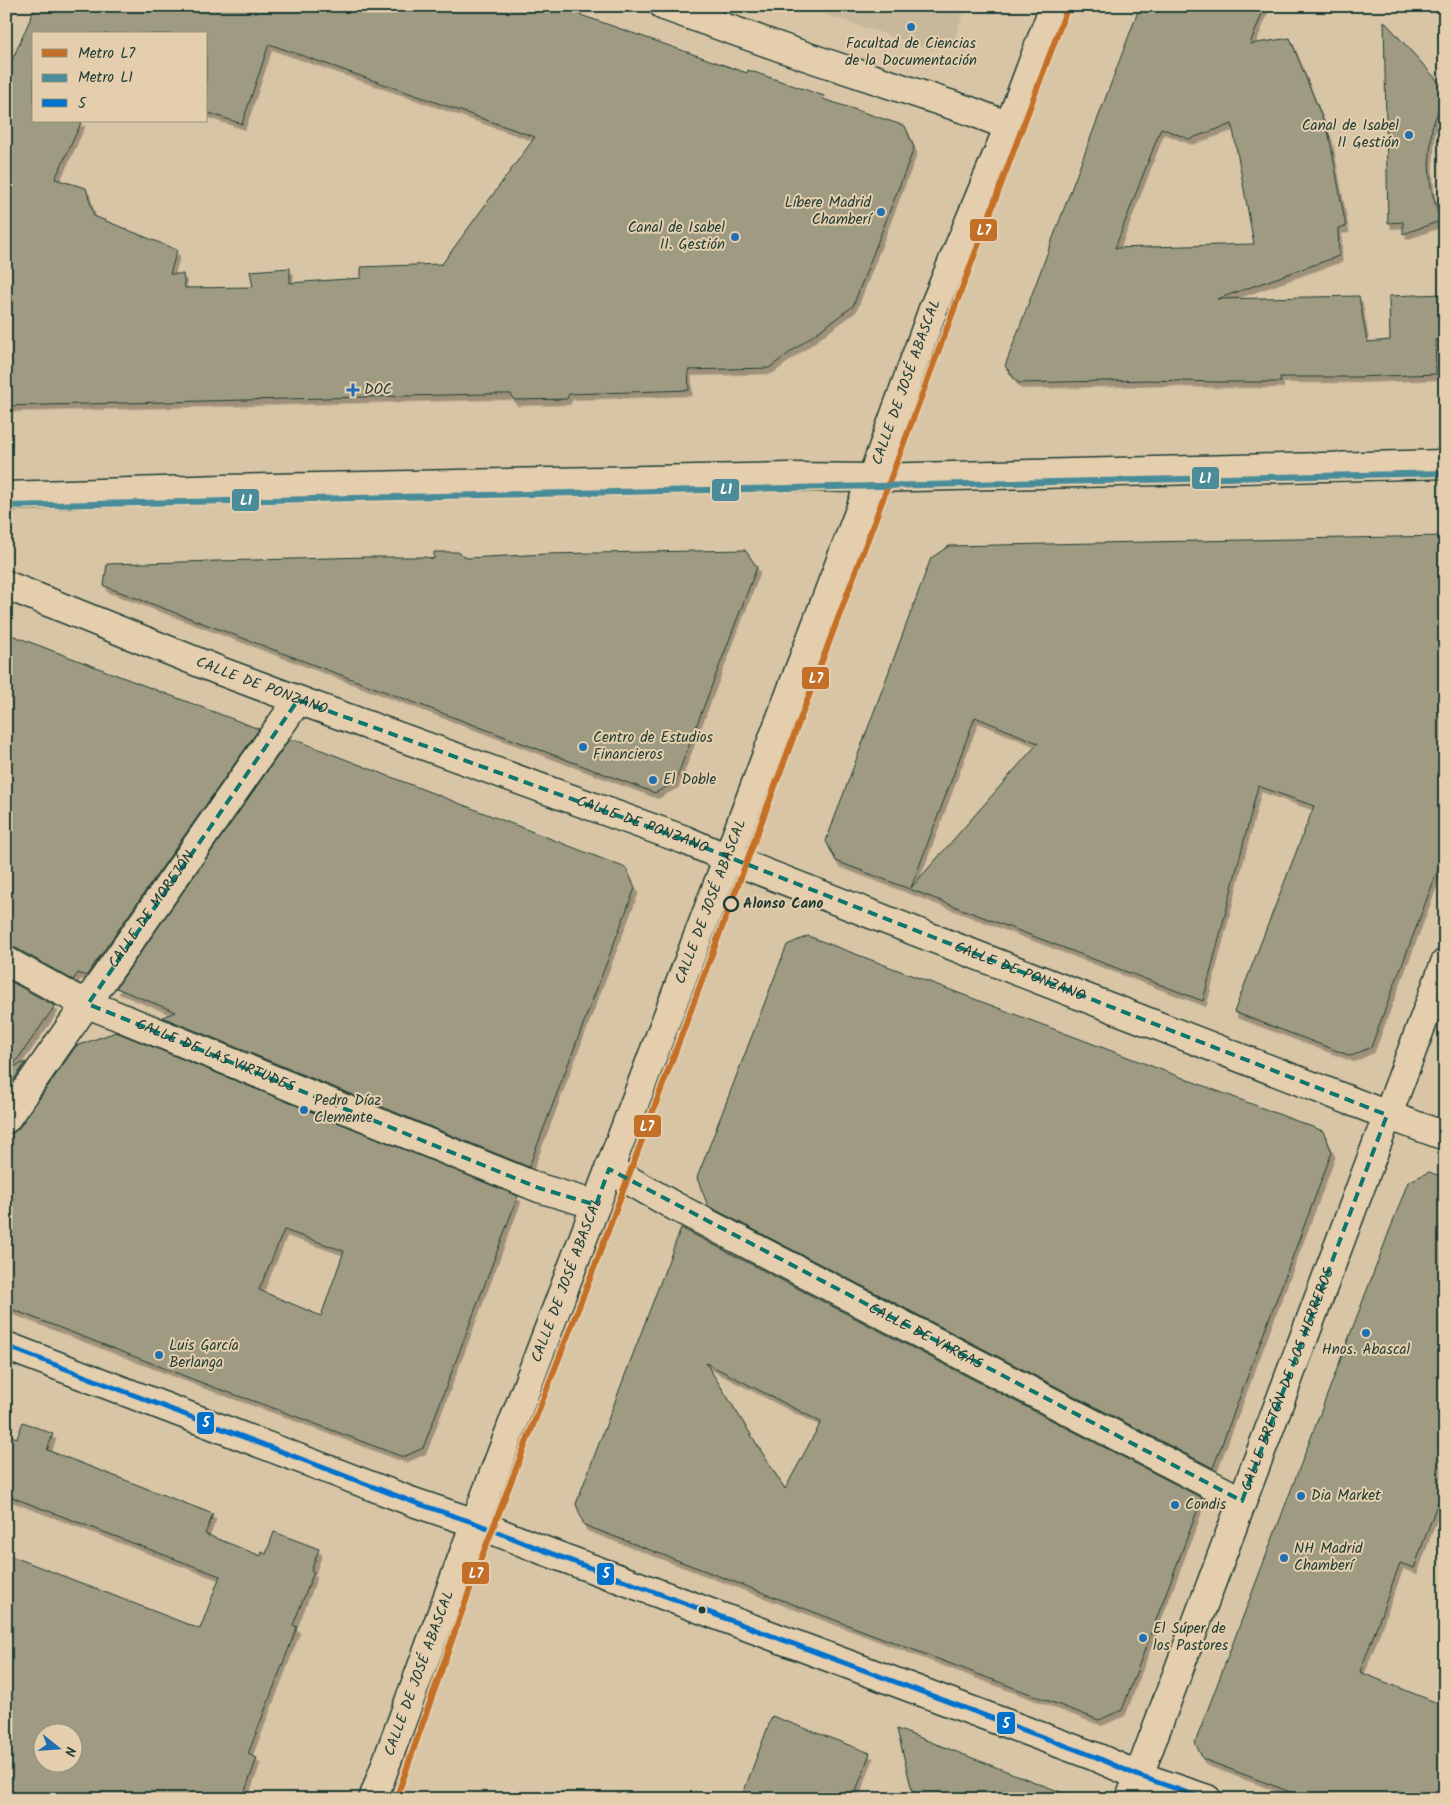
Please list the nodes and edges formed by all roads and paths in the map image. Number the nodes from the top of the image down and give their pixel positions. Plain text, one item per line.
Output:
1 (664, 6) edge
2 (1054, 6) edge
3 (1009, 126) junction
4 (1445, 464) edge
5 (872, 478) junction
6 (6, 496) edge
7 (6, 584) edge
8 (298, 700) junction
9 (727, 858) junction
10 (6, 960) edge
11 (1445, 963) edge
12 (88, 1004) junction
13 (1387, 1115) junction
14 (6, 1119) edge
15 (1445, 1136) edge
16 (609, 1169) junction
17 (596, 1204) junction
18 (6, 1346) edge
19 (1242, 1501) junction
20 (475, 1523) junction
21 (1134, 1787) edge
22 (373, 1799) edge
23 (1207, 1799) edge

1 - 3 street
2 - 3 street, CALLE DE JOSÉ ABASCAL
3 - 5 street, CALLE DE JOSÉ ABASCAL
4 - 5 street
5 - 6 street
5 - 9 street, CALLE DE JOSÉ ABASCAL
7 - 8 street, CALLE DE PONZANO
8 - 9 street, CALLE DE PONZANO
8 - 12 street, CALLE DE MOREJÓN
9 - 13 street, CALLE DE PONZANO
9 - 16 street, CALLE DE JOSÉ ABASCAL
10 - 12 street, CALLE DE LAS VIRTUDES
11 - 13 street, CALLE BRETÓN DE LOS HERREROS
12 - 14 street, CALLE DE MOREJÓN
12 - 17 street, CALLE DE LAS VIRTUDES
13 - 15 street, CALLE DE PONZANO
13 - 19 street, CALLE BRETÓN DE LOS HERREROS
16 - 17 street, CALLE DE JOSÉ ABASCAL
16 - 19 street, CALLE DE VARGAS
17 - 20 street, CALLE DE JOSÉ ABASCAL
18 - 20 street
19 - 21 street, CALLE BRETÓN DE LOS HERREROS
20 - 21 street
20 - 22 street, CALLE DE JOSÉ ABASCAL
21 - 23 street

